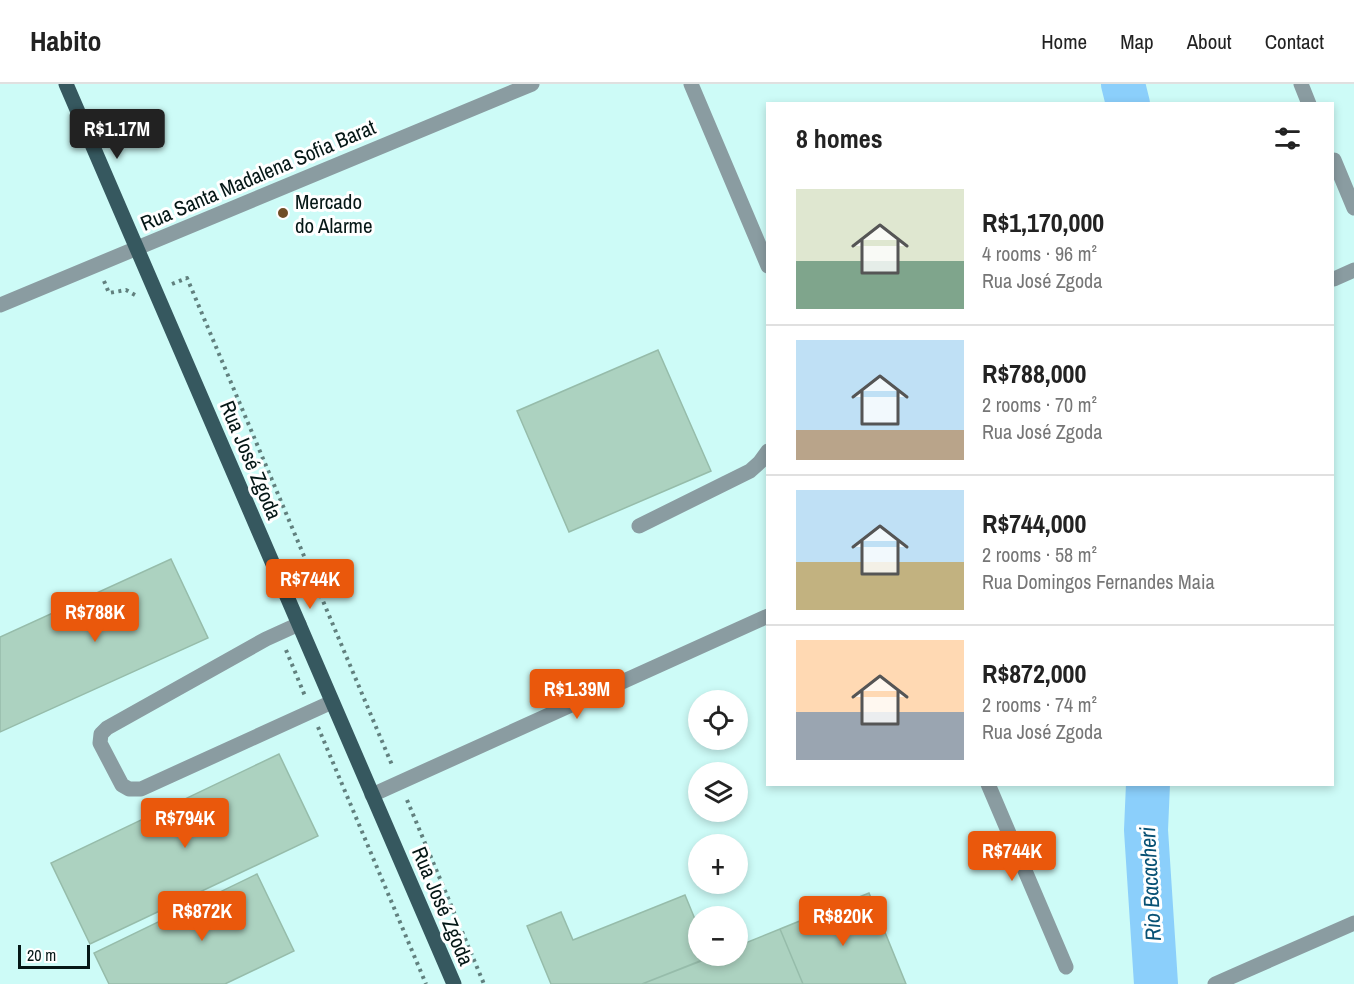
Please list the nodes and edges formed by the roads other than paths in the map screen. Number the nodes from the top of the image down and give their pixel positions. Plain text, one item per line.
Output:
1 (66, 84) edge
2 (532, 84) edge
3 (691, 84) edge
4 (1301, 84) edge
5 (1308, 102) edge
6 (1334, 160) edge
7 (1354, 208) edge
8 (137, 248) junction
9 (766, 261) edge
10 (1354, 270) edge
11 (1334, 279) edge
12 (0, 305) edge
13 (766, 454) edge
14 (639, 525) dead end
15 (766, 617) edge
16 (299, 624) junction
17 (332, 702) junction
18 (989, 786) edge
19 (372, 795) junction
20 (1354, 923) edge
21 (1066, 967) dead end
22 (454, 984) edge
23 (1215, 984) edge

1 - 8 main road, Rua José Zgoda
2 - 8 street, Rua Santa Madalena Sofia Barat
3 - 9 street
4 - 5 street
6 - 7 street
8 - 12 street, Rua Santa Madalena Sofia Barat
8 - 16 main road, Rua José Zgoda
10 - 11 street
13 - 14 street
15 - 19 street
16 - 17 main road, Rua José Zgoda
16 - 17 street
17 - 19 main road, Rua José Zgoda
18 - 21 street
19 - 22 main road, Rua José Zgoda
20 - 23 street

